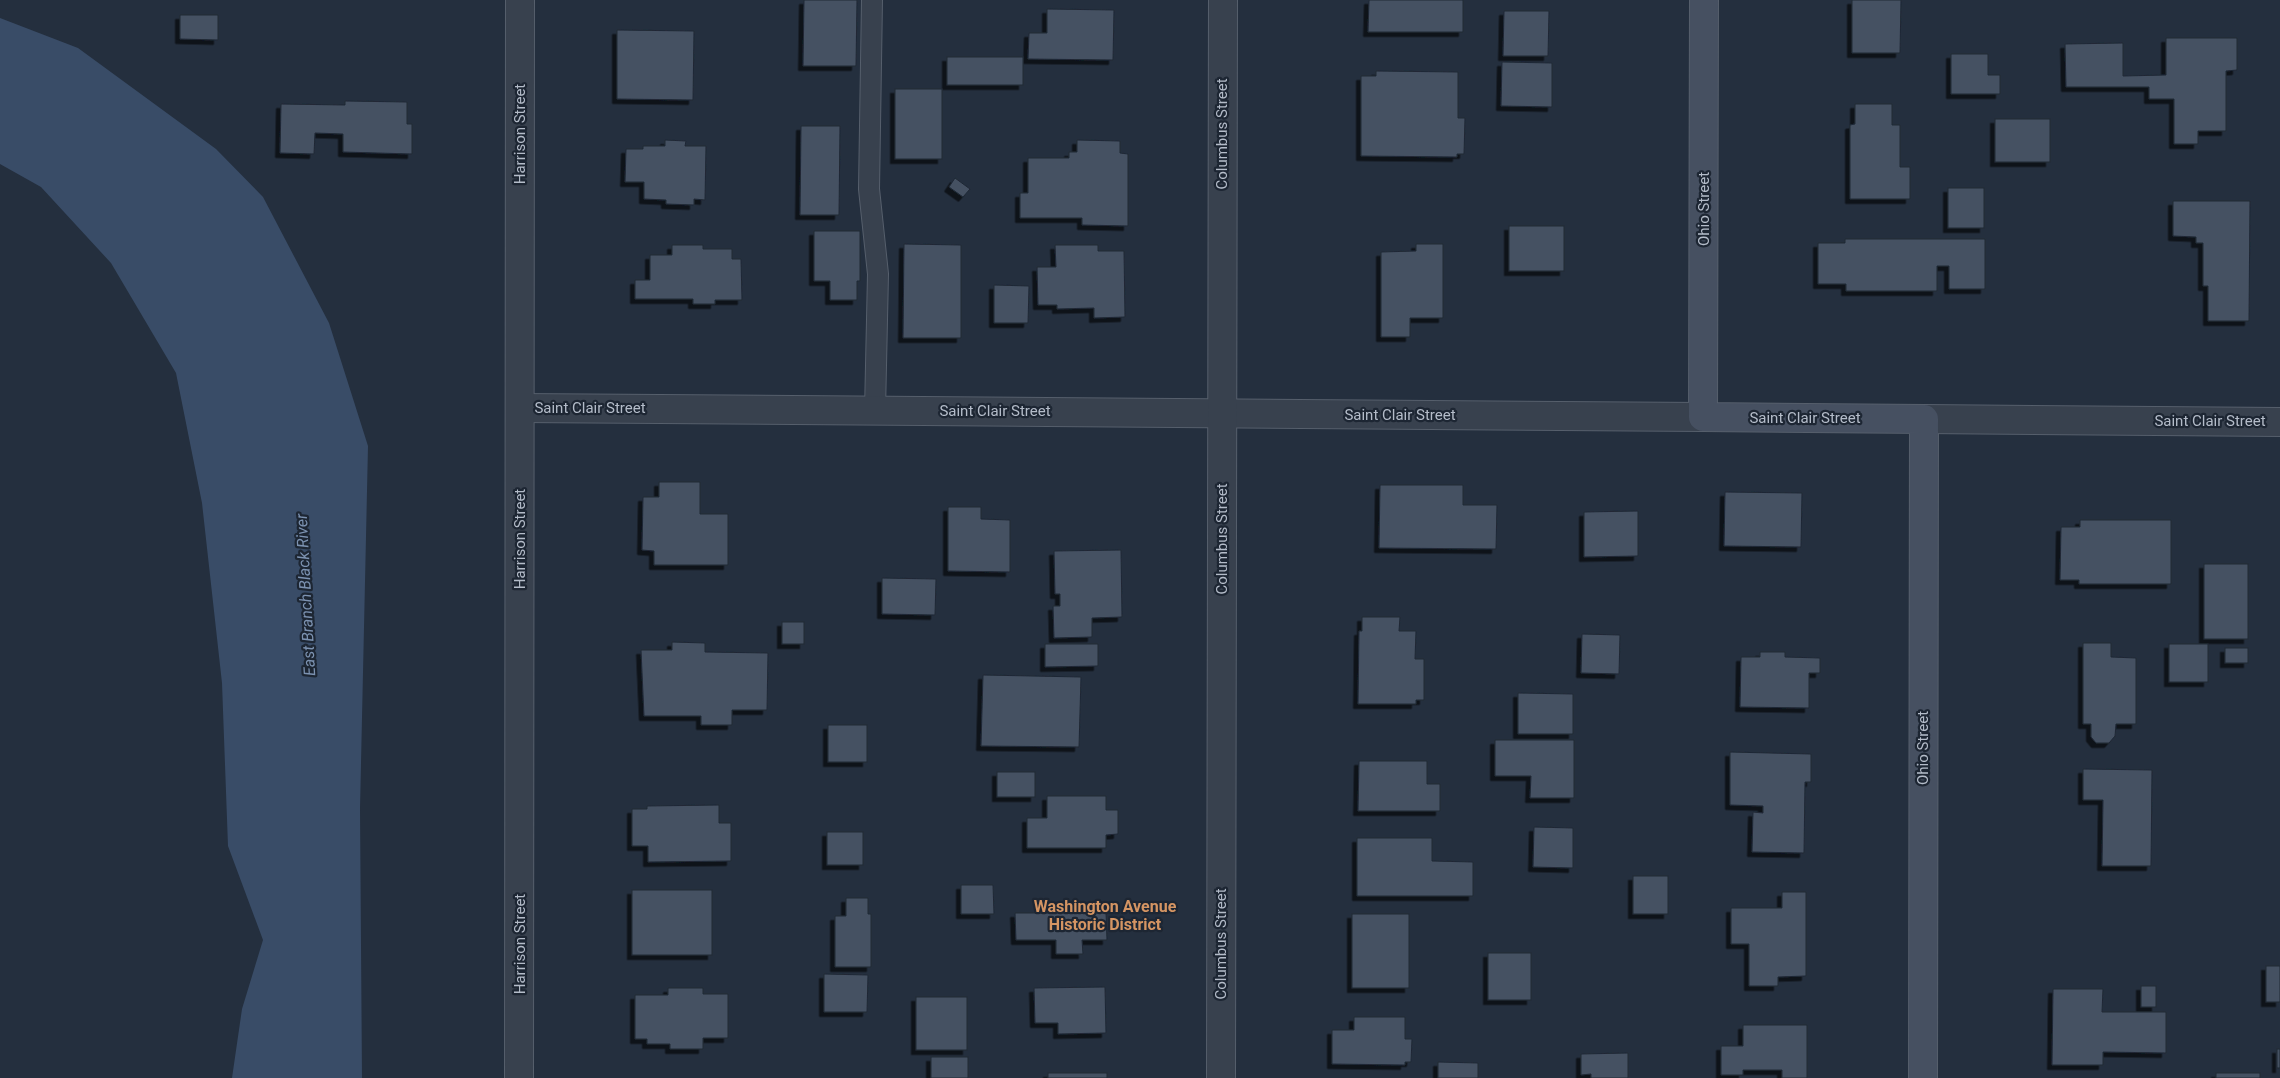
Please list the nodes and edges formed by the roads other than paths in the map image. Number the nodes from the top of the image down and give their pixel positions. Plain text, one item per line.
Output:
1 (520, 0) edge
2 (872, 0) edge
3 (1223, 0) edge
4 (1704, 0) edge
5 (520, 408) junction
6 (875, 410) junction
7 (1222, 413) junction
8 (1703, 417) junction
9 (1924, 419) junction
10 (2280, 422) edge
11 (520, 1078) edge
12 (1221, 1078) edge
13 (1923, 1078) edge

1 - 5 street, Harrison Street
2 - 6 lane
3 - 7 street, Columbus Street
4 - 8 street, Ohio Street
5 - 6 street, Saint Clair Street
5 - 11 street, Harrison Street
6 - 7 street, Saint Clair Street
7 - 8 street, Saint Clair Street
7 - 12 street, Columbus Street
8 - 9 street, Saint Clair Street
9 - 10 street, Saint Clair Street
9 - 13 street, Ohio Street

